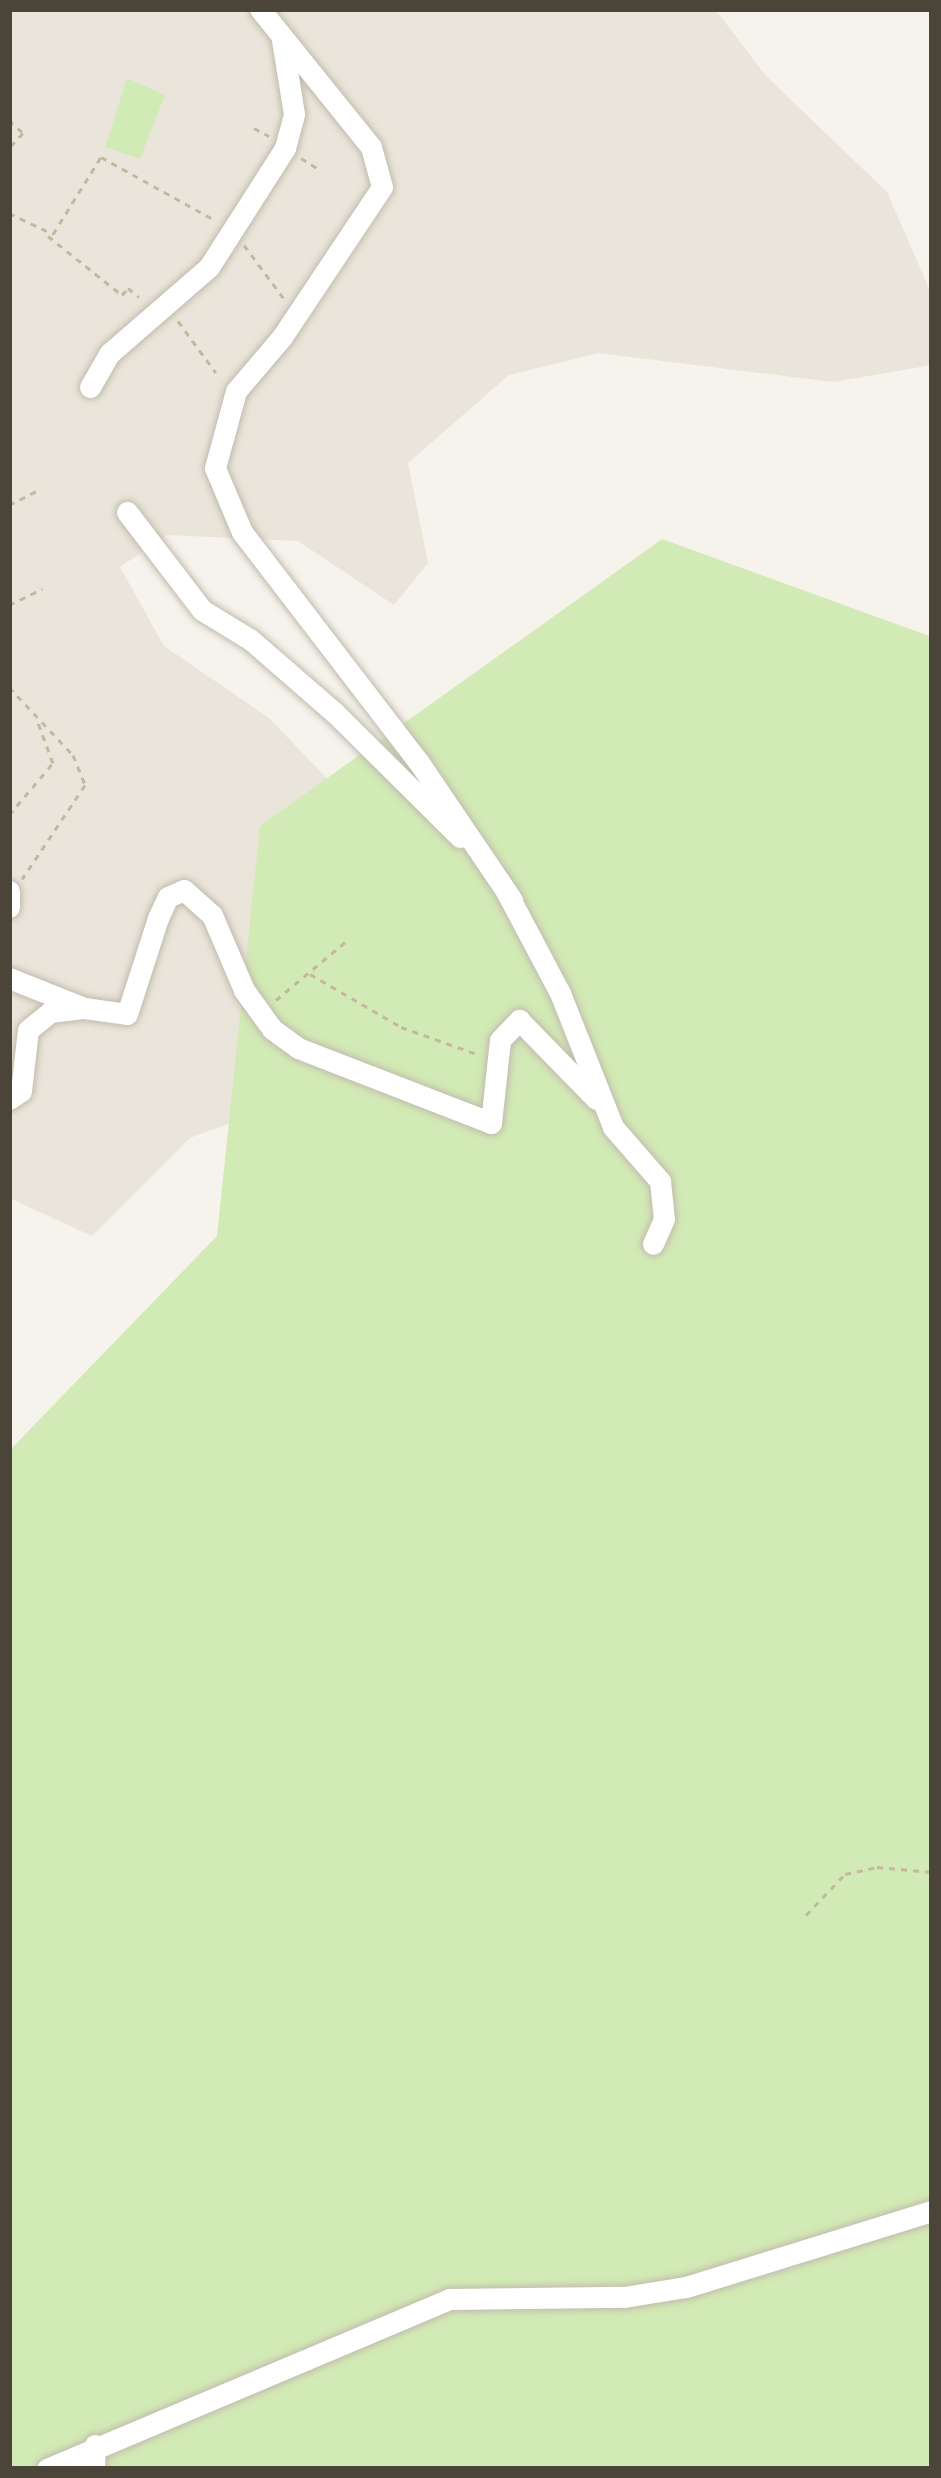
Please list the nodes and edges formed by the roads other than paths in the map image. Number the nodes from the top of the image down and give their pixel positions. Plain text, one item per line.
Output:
1 (260, 9) edge
2 (279, 27) junction
3 (90, 388) dead end
4 (127, 512) dead end
5 (9, 893) edge
6 (512, 900) junction
7 (9, 908) edge
8 (9, 978) edge
9 (84, 1008) junction
10 (9, 1100) edge
11 (604, 1108) junction
12 (653, 1244) dead end
13 (932, 2211) edge
14 (95, 2444) junction
15 (46, 2469) edge
16 (94, 2469) edge

1 - 2 street
2 - 3 street
2 - 6 street
4 - 6 street
5 - 7 street
6 - 11 street
8 - 9 street
9 - 10 street
9 - 11 street
11 - 12 street
13 - 14 street
14 - 15 street
14 - 16 street

